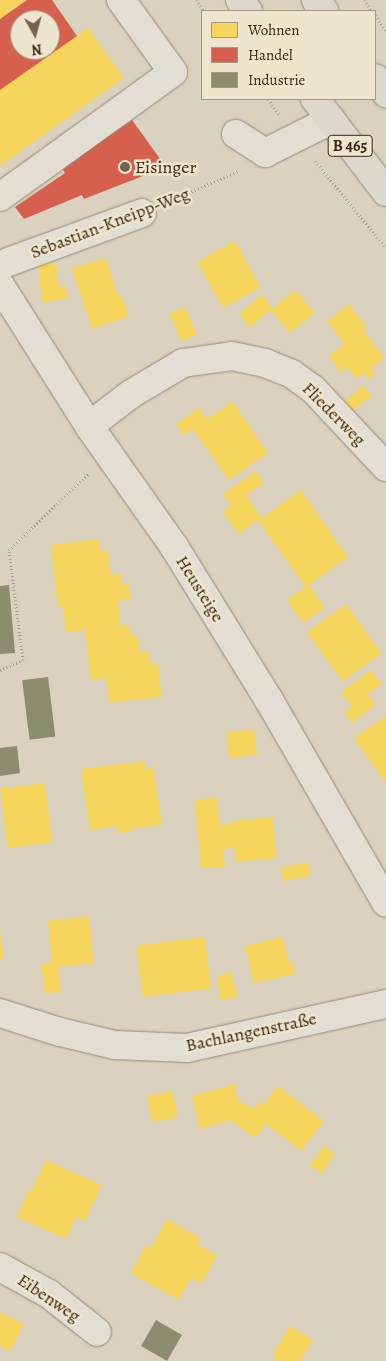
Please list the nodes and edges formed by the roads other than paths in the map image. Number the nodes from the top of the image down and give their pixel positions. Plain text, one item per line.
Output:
1 (121, 0) edge
2 (376, 79) edge
3 (386, 93) edge
4 (323, 109) edge
5 (236, 134) dead end
6 (386, 192) edge
7 (0, 197) edge
8 (142, 213) road end
9 (0, 266) edge
10 (0, 285) edge
11 (89, 426) junction
12 (386, 467) edge
13 (386, 903) edge
14 (386, 1004) edge
15 (0, 1013) edge
16 (0, 1267) edge
17 (97, 1332) dead end

1 - 7 street
2 - 3 main road
4 - 5 street
4 - 6 main road, B 465
8 - 9 street, Sebastian-Kneipp-Weg
10 - 11 street, Heusteige
11 - 12 street, Fliederweg
11 - 13 street, Heusteige
14 - 15 street, Bachlangenstraße
16 - 17 street, Eibenweg

